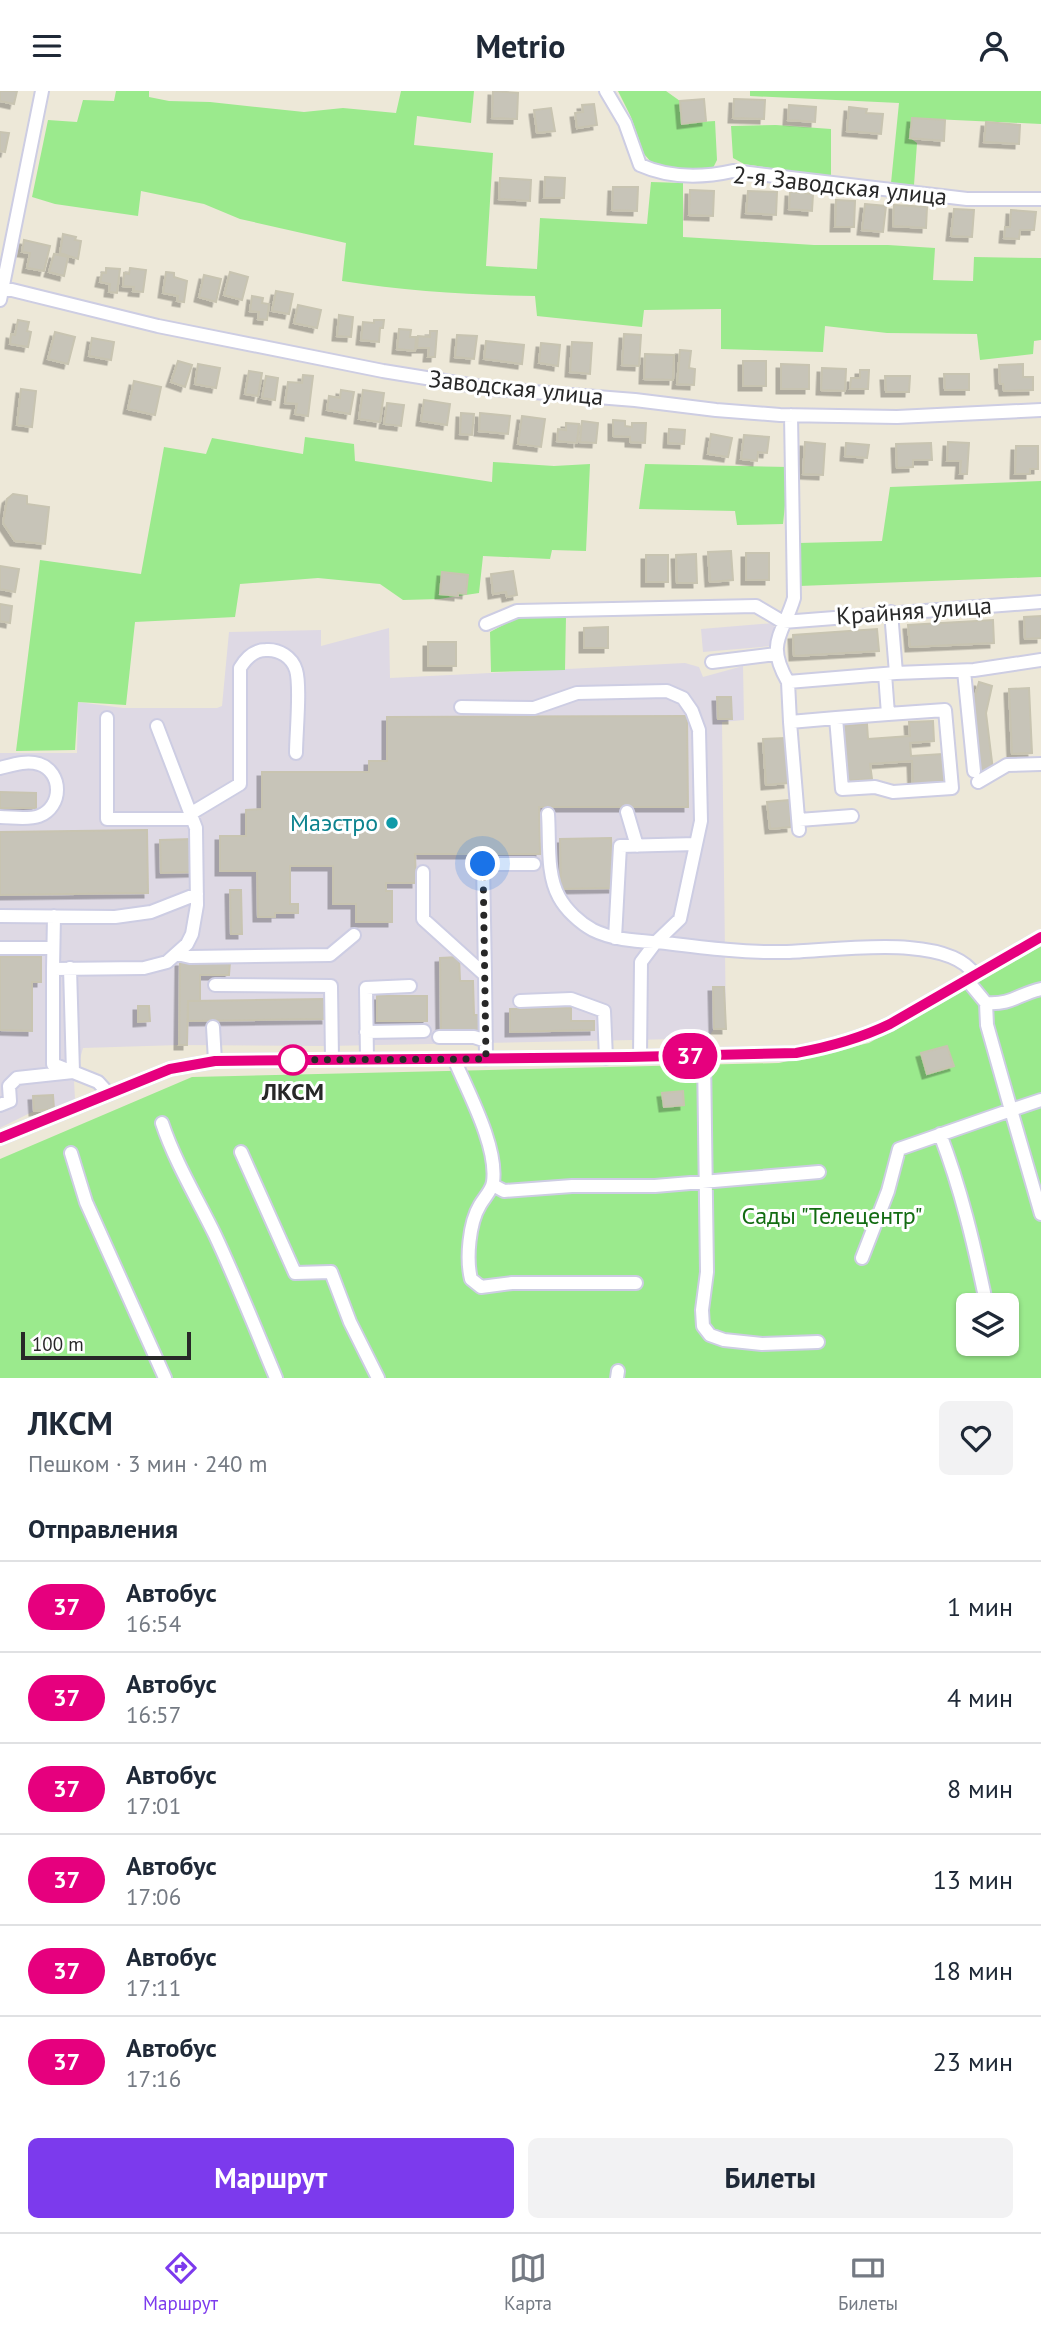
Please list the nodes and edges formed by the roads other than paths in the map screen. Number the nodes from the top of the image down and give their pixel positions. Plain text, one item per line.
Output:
1 (42, 91) edge
2 (606, 91) edge
3 (1041, 199) edge
4 (1, 292) edge
5 (1041, 410) edge
6 (791, 415) junction
7 (1041, 602) edge
8 (891, 613) junction
9 (785, 622) junction
10 (486, 624) dead end
11 (776, 654) junction
12 (1041, 660) edge
13 (712, 662) dead end
14 (964, 671) junction
15 (891, 674) junction
16 (788, 682) junction
17 (461, 707) dead end
18 (888, 714) junction
19 (107, 718) dead end
20 (836, 718) junction
21 (790, 722) junction
22 (157, 726) dead end
23 (296, 753) dead end
24 (1041, 764) edge
25 (0, 768) edge
26 (627, 812) dead end
27 (548, 814) dead end
28 (852, 816) dead end
29 (0, 817) edge
30 (191, 817) junction
31 (696, 844) junction
32 (637, 846) junction
33 (534, 864) dead end
34 (423, 872) dead end
35 (197, 894) junction
36 (0, 916) edge
37 (54, 916) junction
38 (354, 935) dead end
39 (1041, 937) edge
40 (615, 938) junction
41 (656, 942) junction
42 (0, 948) edge
43 (53, 948) junction
44 (177, 954) junction
45 (70, 968) junction
46 (53, 969) junction
47 (485, 975) junction
48 (971, 978) junction
49 (215, 985) dead end
50 (410, 986) dead end
51 (1041, 989) edge
52 (520, 1001) dead end
53 (986, 1003) junction
54 (213, 1027) dead end
55 (424, 1031) dead end
56 (366, 1032) junction
57 (439, 1038) dead end
58 (486, 1041) junction
59 (704, 1056) junction
60 (640, 1057) junction
61 (606, 1058) junction
62 (332, 1059) junction
63 (367, 1059) junction
64 (454, 1059) junction
65 (486, 1059) junction
66 (215, 1061) junction
67 (73, 1072) junction
68 (109, 1094) junction
69 (1041, 1100) edge
70 (0, 1105) edge
71 (1011, 1110) junction
72 (162, 1123) dead end
73 (940, 1134) junction
74 (0, 1138) edge
75 (241, 1152) dead end
76 (72, 1153) dead end
77 (819, 1172) dead end
78 (706, 1181) junction
79 (494, 1185) junction
80 (1041, 1214) edge
81 (862, 1258) dead end
82 (636, 1283) dead end
83 (984, 1293) edge
84 (818, 1342) dead end
85 (165, 1378) edge
86 (276, 1378) edge
87 (378, 1378) edge

1 - 4 street
2 - 3 street, 2-я Заводская улица
4 - 6 street, Заводская улица
5 - 6 street, Заводская улица
6 - 9 street
7 - 8 street, Крайняя улица
8 - 9 street, Крайняя улица
8 - 15 street
9 - 10 street
9 - 11 street
11 - 13 street
11 - 16 street
12 - 14 street
14 - 15 street
14 - 24 street
15 - 16 street
15 - 18 street
16 - 21 street
17 - 31 street
18 - 20 street
18 - 20 street
19 - 30 street
20 - 21 street
21 - 28 street
22 - 30 street
23 - 30 street
25 - 29 street
26 - 32 street
27 - 40 street
30 - 35 street
31 - 32 street
31 - 41 street
32 - 40 street
33 - 47 street
34 - 47 street
35 - 37 street
35 - 44 street
36 - 37 street
37 - 43 street
38 - 44 street
39 - 48 street
40 - 41 street
41 - 48 street
41 - 60 street
42 - 43 street
43 - 46 street
44 - 45 street
45 - 46 street
45 - 67 street
46 - 67 street
47 - 58 street
48 - 53 street
48 - 59 street
49 - 62 street
50 - 56 street
51 - 53 street
52 - 61 street
53 - 71 street
54 - 66 street
55 - 56 street
56 - 63 street
57 - 58 street
58 - 65 street
59 - 60 street
59 - 78 street
60 - 61 street
61 - 65 street
62 - 63 street
62 - 66 street
63 - 64 street
64 - 65 street
64 - 79 street
66 - 68 street
67 - 68 street
67 - 70 street
68 - 74 street
69 - 71 street
71 - 73 street
71 - 80 street
72 - 86 street
73 - 81 street
73 - 83 street
75 - 87 street
76 - 85 street
77 - 78 street
78 - 79 street
78 - 84 street
79 - 82 street

